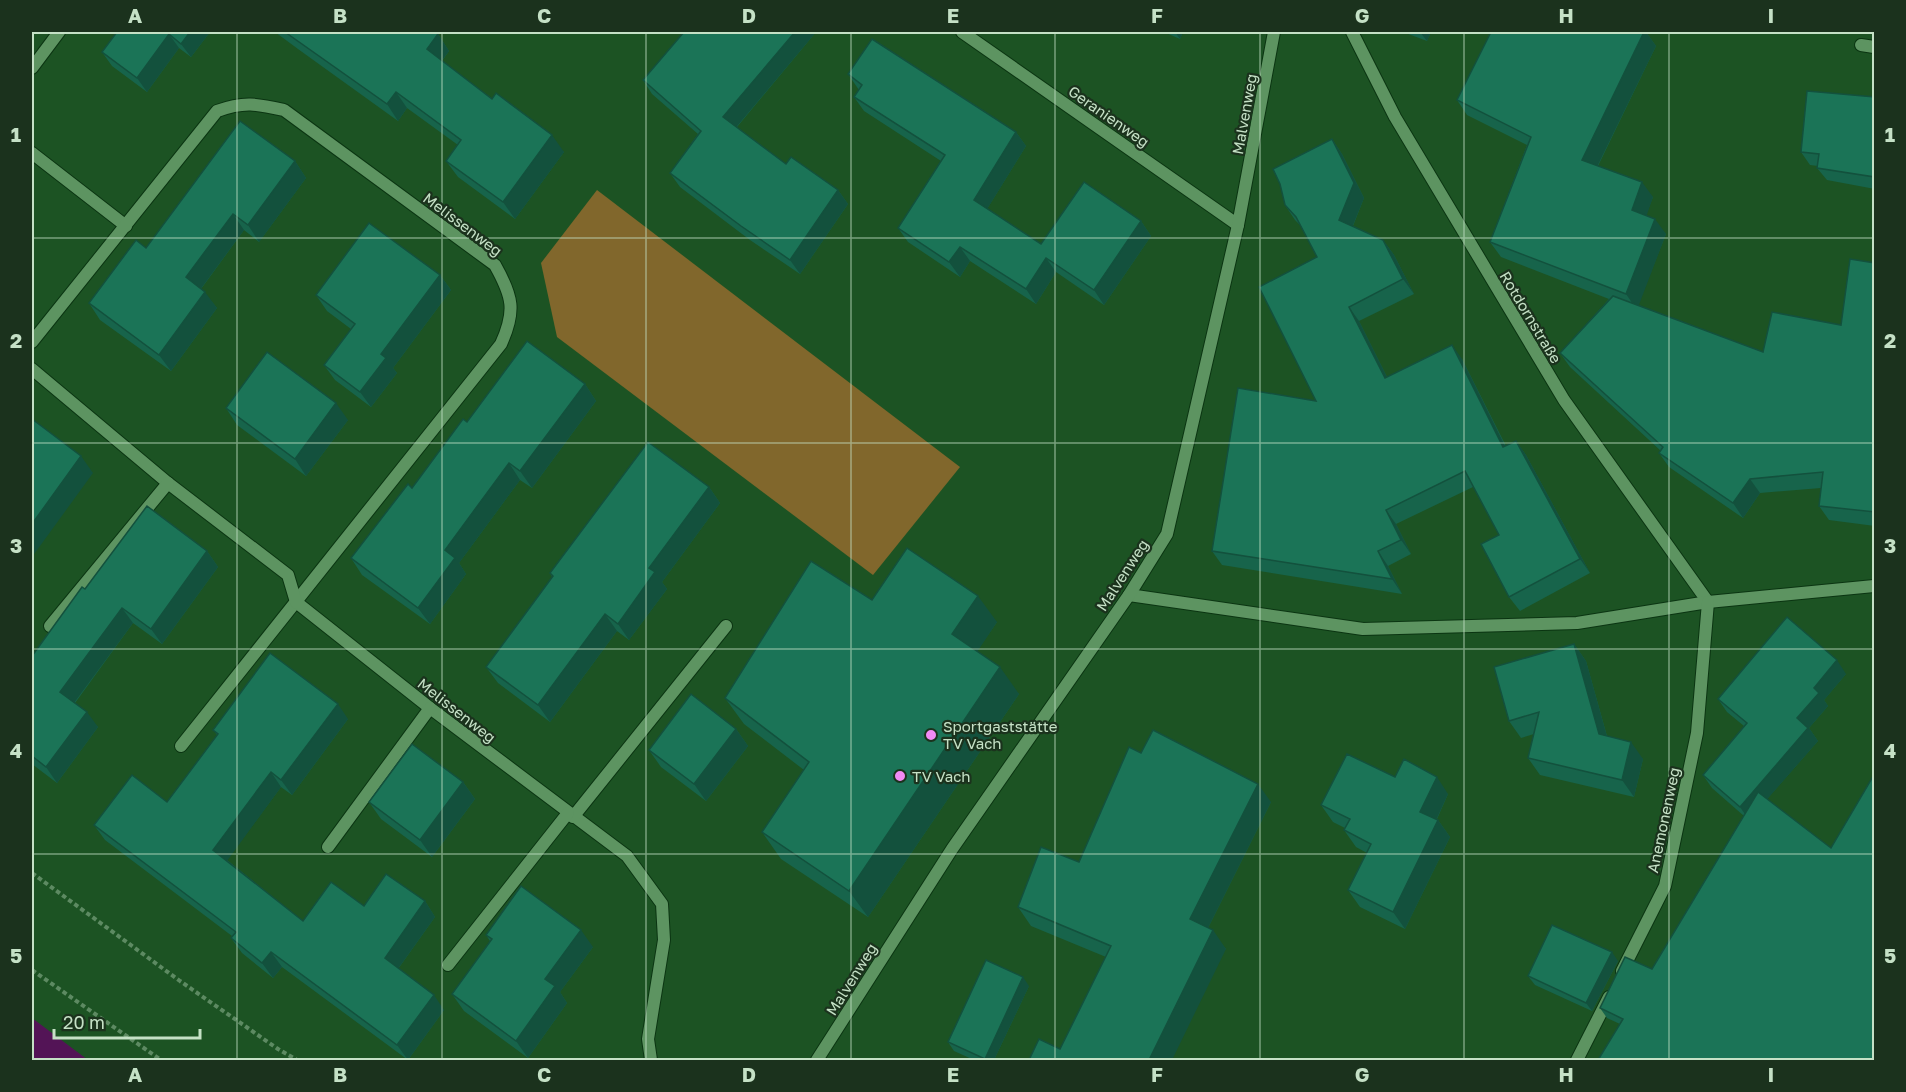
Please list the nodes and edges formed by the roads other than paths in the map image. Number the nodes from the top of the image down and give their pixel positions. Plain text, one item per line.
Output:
1 (59, 32) edge
2 (962, 32) edge
3 (1274, 32) edge
4 (1352, 32) edge
5 (1862, 45) dead end
6 (1875, 47) edge
7 (32, 68) edge
8 (32, 153) edge
9 (1238, 225) junction
10 (126, 226) junction
11 (32, 342) edge
12 (32, 371) edge
13 (168, 483) junction
14 (1875, 586) edge
15 (1129, 595) junction
16 (296, 602) junction
17 (1708, 602) junction
18 (50, 626) dead end
19 (726, 626) dead end
20 (430, 708) junction
21 (181, 746) dead end
22 (571, 815) junction
23 (328, 847) dead end
24 (448, 964) dead end
25 (651, 1060) edge
26 (817, 1060) edge
27 (1577, 1060) edge

1 - 7 street
2 - 9 street, Geranienweg
3 - 9 street, Malvenweg
4 - 17 street, Rotdornstraße
5 - 6 street
8 - 10 street
9 - 15 street, Malvenweg
10 - 11 street, Melissenweg
10 - 16 street, Melissenweg
12 - 13 street
13 - 16 street
13 - 18 street
14 - 17 street
15 - 17 street
15 - 26 street, Malvenweg
16 - 20 street, Melissenweg
16 - 21 street
17 - 27 street, Anemonenweg
19 - 22 street
20 - 22 street, Melissenweg
20 - 23 street
22 - 24 street
22 - 25 street, Melissenweg

